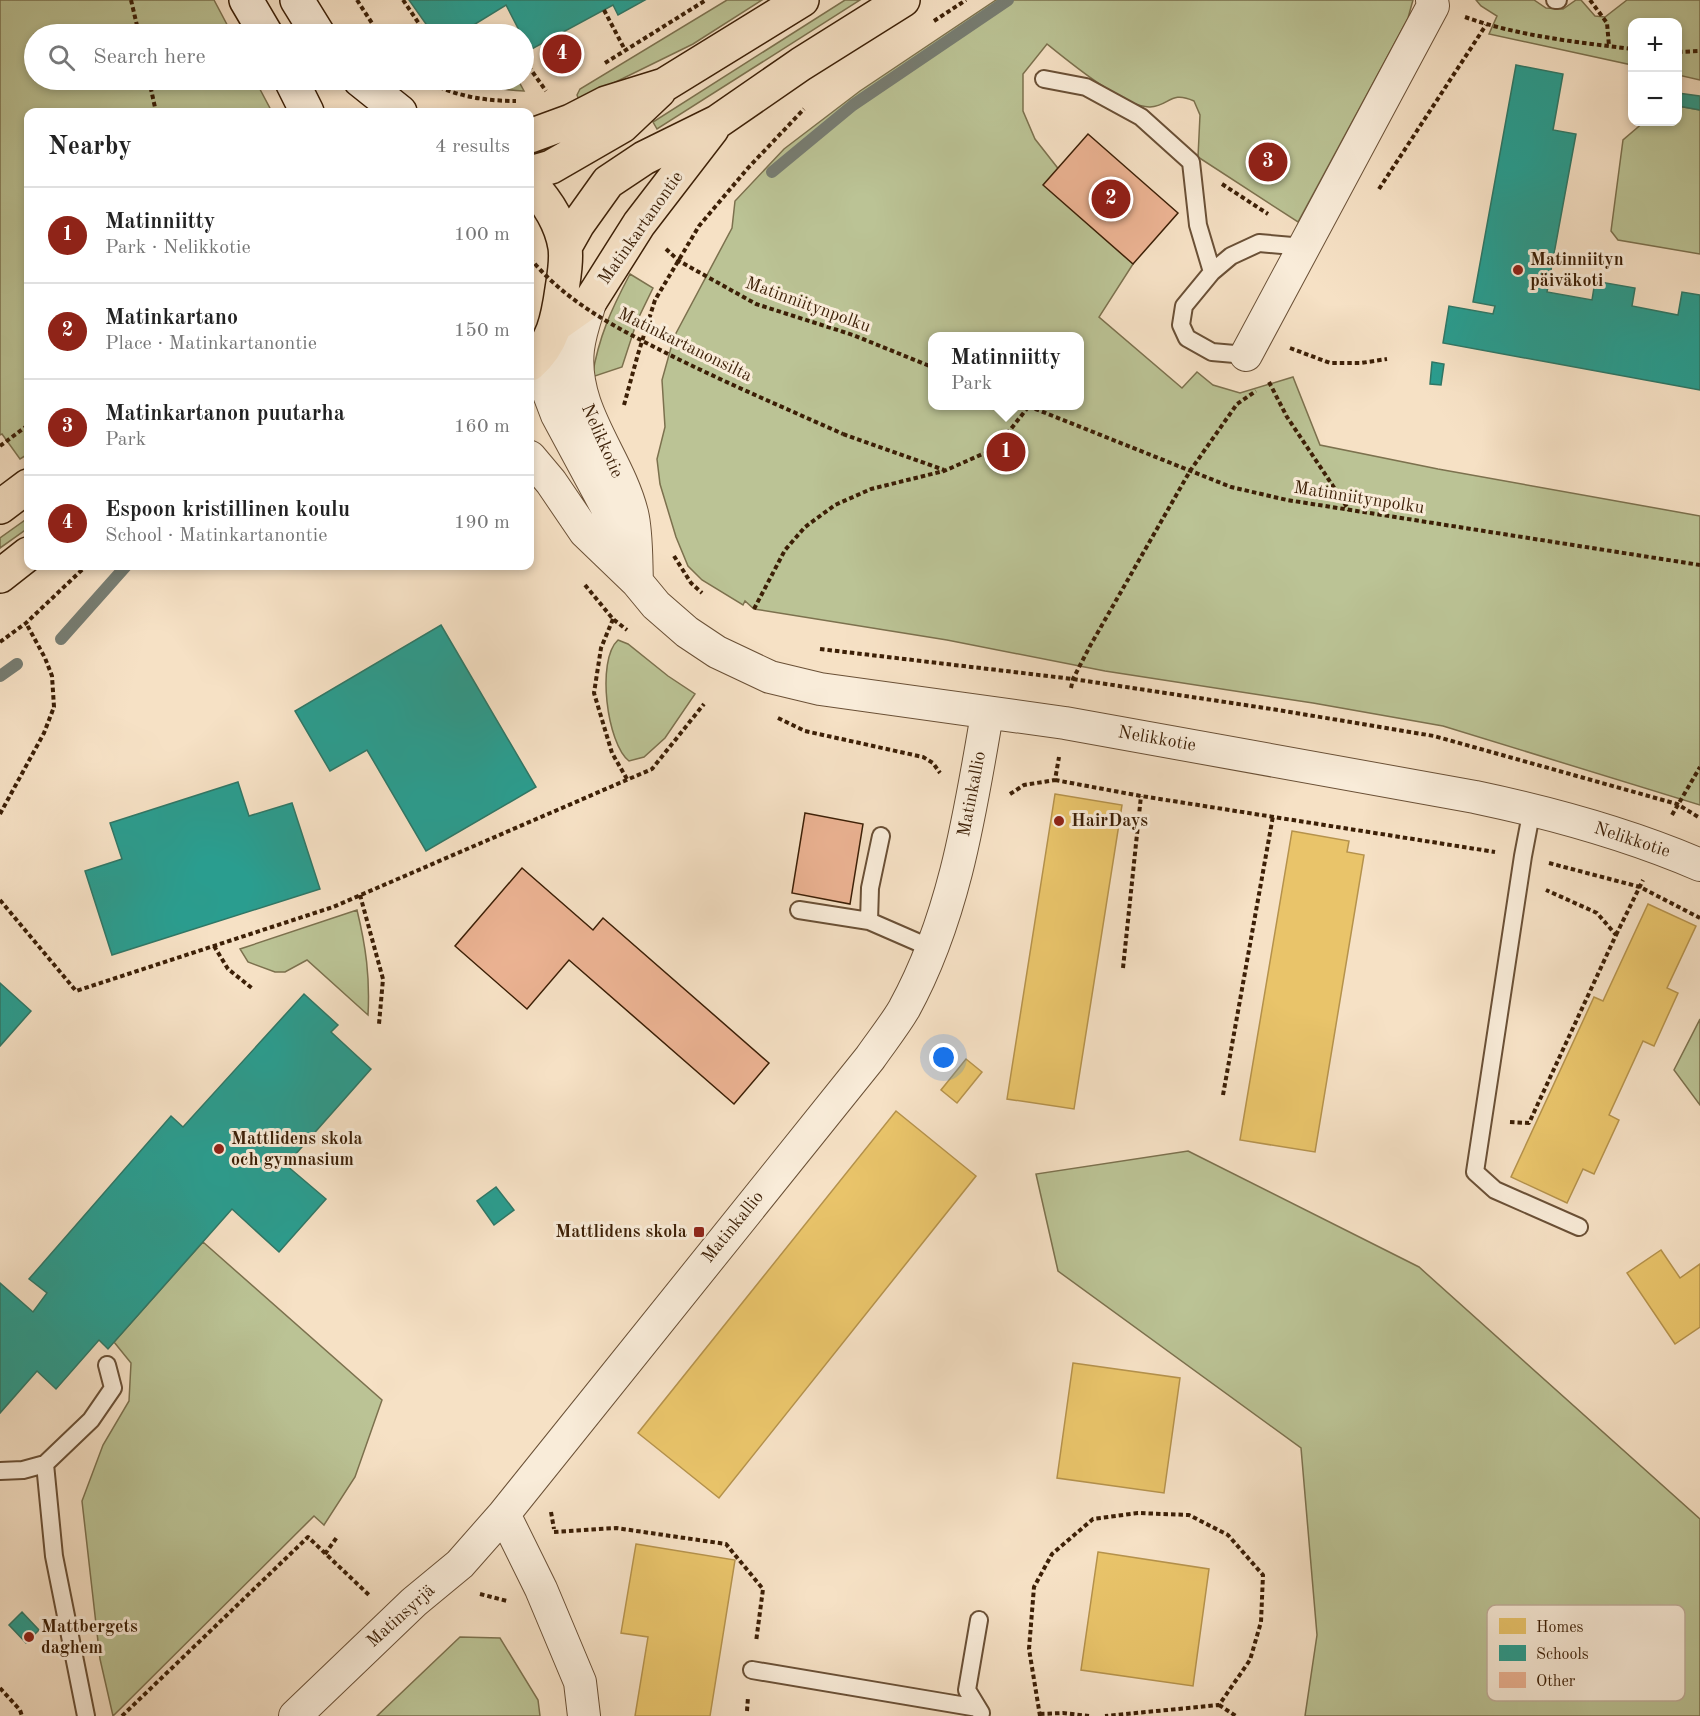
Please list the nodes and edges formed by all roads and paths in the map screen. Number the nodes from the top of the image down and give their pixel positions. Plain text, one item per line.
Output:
1 (131, 0) edge
2 (246, 0) edge
3 (297, 0) edge
4 (357, 0) edge
5 (403, 0) edge
6 (706, 0) edge
7 (801, 0) edge
8 (903, 0) edge
9 (966, 0) edge
10 (1590, 0) edge
11 (1432, 3) edge
12 (604, 10) dead end
13 (137, 24) edge
14 (260, 24) edge
15 (312, 24) edge
16 (373, 24) edge
17 (419, 24) edge
18 (928, 24) dead end
19 (1486, 25) junction
20 (1609, 46) junction
21 (1628, 48) edge
22 (625, 50) junction
23 (1700, 51) edge
24 (1682, 52) edge
25 (601, 65) dead end
26 (534, 74) edge
27 (1044, 79) dead end
28 (664, 85) junction
29 (554, 88) dead end
30 (150, 90) edge
31 (296, 90) edge
32 (372, 90) edge
33 (449, 90) edge
34 (546, 91) junction
35 (536, 94) dead end
36 (526, 98) dead end
37 (811, 104) dead end
38 (155, 108) edge
39 (305, 108) edge
40 (395, 108) edge
41 (717, 123) junction
42 (534, 135) edge
43 (1191, 162) junction
44 (534, 172) edge
45 (534, 187) edge
46 (1375, 195) dead end
47 (1307, 242) junction
48 (565, 247) junction
49 (679, 261) junction
50 (534, 262) edge
51 (1212, 272) junction
52 (591, 300) junction
53 (553, 331) junction
54 (1284, 346) dead end
55 (1246, 355) joint
56 (534, 358) edge
57 (1387, 359) dead end
58 (928, 365) edge
59 (623, 410) dead end
60 (1025, 410) edge
61 (1038, 410) edge
62 (24, 428) edge
63 (0, 446) edge
64 (534, 462) edge
65 (944, 471) junction
66 (1190, 471) junction
67 (24, 489) edge
68 (0, 507) edge
69 (1350, 511) junction
70 (672, 549) dead end
71 (24, 557) edge
72 (1700, 565) edge
73 (82, 570) edge
74 (0, 576) edge
75 (637, 582) junction
76 (708, 599) dead end
77 (754, 609) dead end
78 (613, 620) dead end
79 (26, 623) junction
80 (0, 642) edge
81 (809, 648) dead end
82 (1072, 679) junction
83 (704, 704) dead end
84 (987, 714) junction
85 (627, 779) junction
86 (1055, 780) dead end
87 (1141, 796) junction
88 (1532, 809) junction
89 (0, 814) edge
90 (1273, 816) junction
91 (1700, 818) edge
92 (881, 836) dead end
93 (1523, 856) junction
94 (1700, 866) edge
95 (1520, 881) junction
96 (1640, 887) junction
97 (360, 895) junction
98 (0, 900) edge
99 (799, 910) dead end
100 (1700, 918) edge
101 (869, 921) junction
102 (1616, 935) junction
103 (214, 946) junction
104 (931, 948) junction
105 (1123, 968) dead end
106 (253, 989) dead end
107 (378, 1024) dead end
108 (1223, 1095) dead end
109 (1478, 1150) junction
110 (1579, 1227) dead end
111 (107, 1365) dead end
112 (45, 1464) junction
113 (0, 1471) edge
114 (551, 1508) dead end
115 (504, 1514) junction
116 (554, 1532) junction
117 (337, 1537) dead end
118 (558, 1543) dead end
119 (325, 1554) junction
120 (542, 1589) junction
121 (472, 1596) dead end
122 (377, 1602) dead end
123 (979, 1620) dead end
124 (752, 1670) junction
125 (0, 1688) edge
126 (1218, 1705) junction
127 (747, 1711) dead end
128 (980, 1712) edge
129 (1040, 1715) edge
130 (22, 1716) edge
131 (86, 1716) edge
132 (122, 1716) edge
133 (294, 1716) edge
134 (585, 1716) edge
135 (1089, 1716) edge
136 (1105, 1716) edge
137 (1236, 1716) edge

1 - 13 path
2 - 14 main road
3 - 15 main road
4 - 16 path
5 - 17 path
6 - 22 path
7 - 28 main road
8 - 41 main road, Matinkartanontie
9 - 18 path
10 - 20 path
11 - 19 path
11 - 47 street
12 - 22 path
19 - 20 path
19 - 46 path
20 - 21 path
22 - 25 path
23 - 24 path
26 - 34 path
27 - 43 lane
28 - 42 main road
28 - 44 main road
29 - 34 path
30 - 38 path
31 - 39 main road
32 - 40 main road
33 - 36 path
34 - 35 path
37 - 49 path
41 - 48 main road, Matinkartanontie
41 - 52 main road, Matinkartanontie
43 - 47 path
43 - 51 lane
45 - 48 main road
47 - 51 lane
47 - 55 street
48 - 53 main road
49 - 58 path, Matinniitynpolku
49 - 59 path
50 - 65 path, Matinkartanonsilta, bridge
51 - 55 lane
52 - 53 main road, Matinkartanontie
52 - 75 street, Nelikkotie
53 - 56 main road
53 - 75 street, Nelikkotie
54 - 57 path
60 - 65 path
61 - 66 path, Matinniitynpolku
62 - 63 path
64 - 75 street, Nelikkotie
65 - 77 path
66 - 69 path, Matinniitynpolku
66 - 69 path
66 - 82 path
67 - 68 main road
69 - 72 path, Matinniitynpolku
70 - 76 path
71 - 74 main road
73 - 79 path
75 - 84 street, Nelikkotie
78 - 85 path
79 - 80 path
79 - 89 path
81 - 82 path
82 - 91 path
83 - 85 path
84 - 88 street, Nelikkotie
84 - 104 street, Matinkallio
85 - 97 path
86 - 87 path
87 - 90 path
87 - 105 path
88 - 93 lane
88 - 94 street, Nelikkotie
90 - 93 path
90 - 108 path
92 - 101 lane
93 - 95 lane
93 - 96 path
95 - 102 path
95 - 109 lane
96 - 100 path
96 - 102 path
97 - 103 path
97 - 107 path
98 - 103 path
99 - 101 lane
101 - 104 lane
102 - 109 path
103 - 106 path
104 - 115 street, Matinkallio
109 - 110 lane
111 - 112 lane
112 - 113 lane
112 - 131 lane
114 - 116 path
115 - 120 street
115 - 133 street, Matinsyrjä
116 - 118 path
116 - 124 path
117 - 119 path
119 - 122 path
119 - 132 path
120 - 121 path
120 - 134 street
123 - 128 lane
124 - 127 path
124 - 128 lane
125 - 130 path
126 - 129 path
126 - 136 path
126 - 137 path
129 - 135 path

